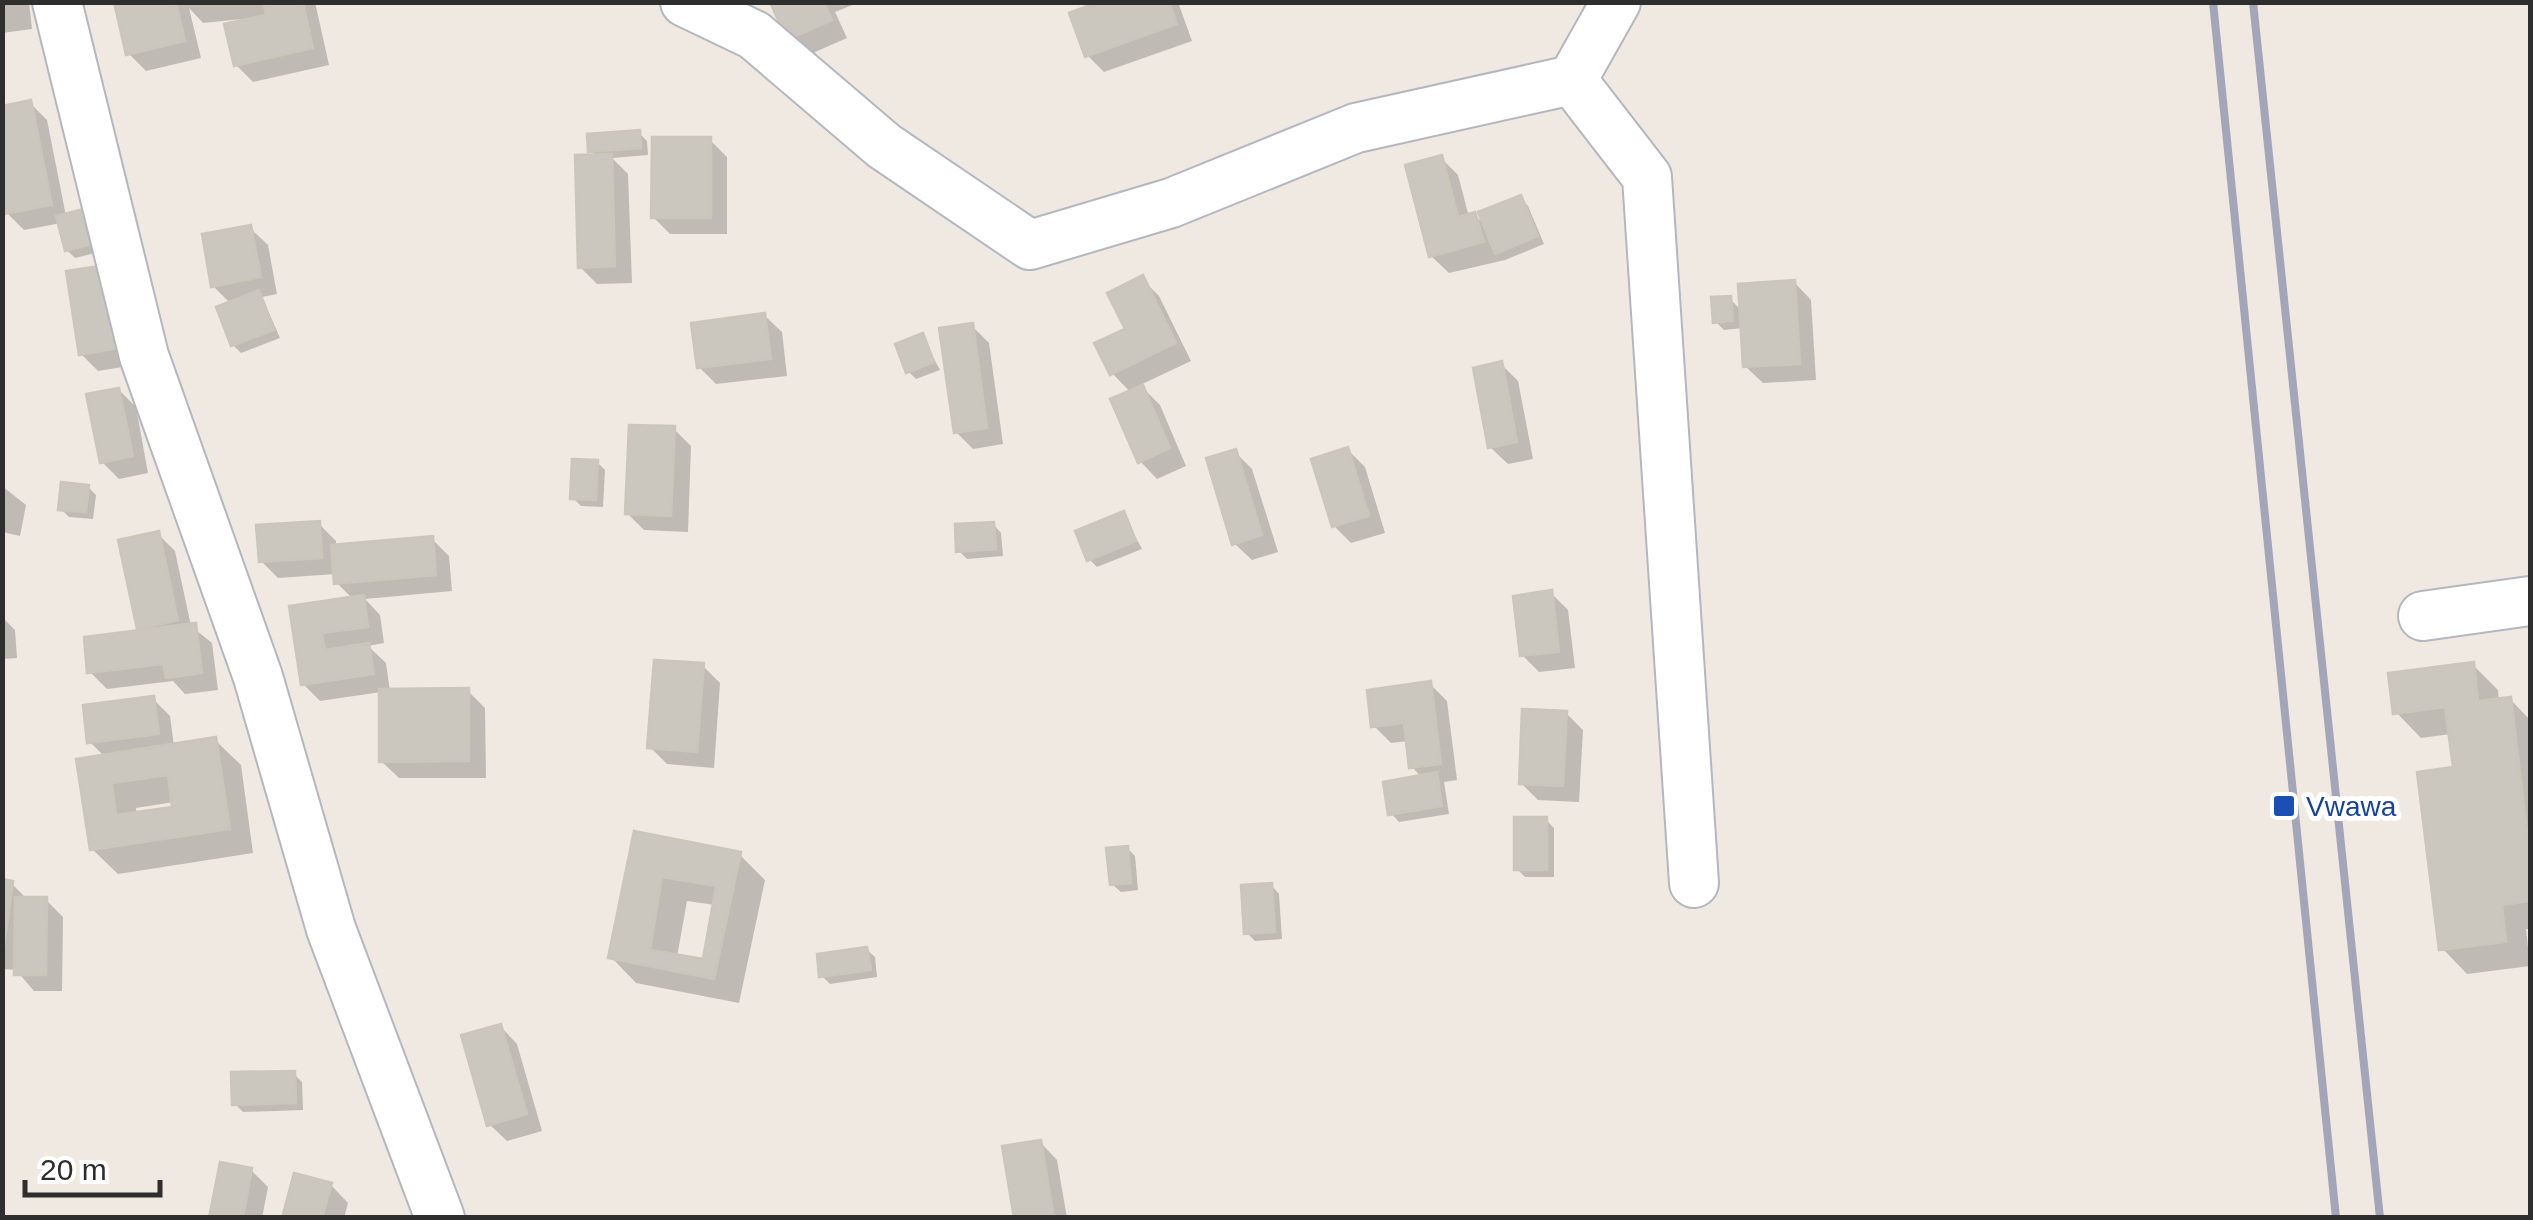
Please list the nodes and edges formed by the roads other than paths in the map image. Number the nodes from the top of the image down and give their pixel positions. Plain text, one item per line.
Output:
1 (57, 2) edge
2 (685, 2) edge
3 (1616, 2) edge
4 (1572, 80) junction
5 (2530, 600) edge
6 (2423, 616) dead end
7 (1694, 884) dead end
8 (440, 1218) edge

1 - 8 street
2 - 4 street
3 - 4 street
4 - 7 street
5 - 6 street

